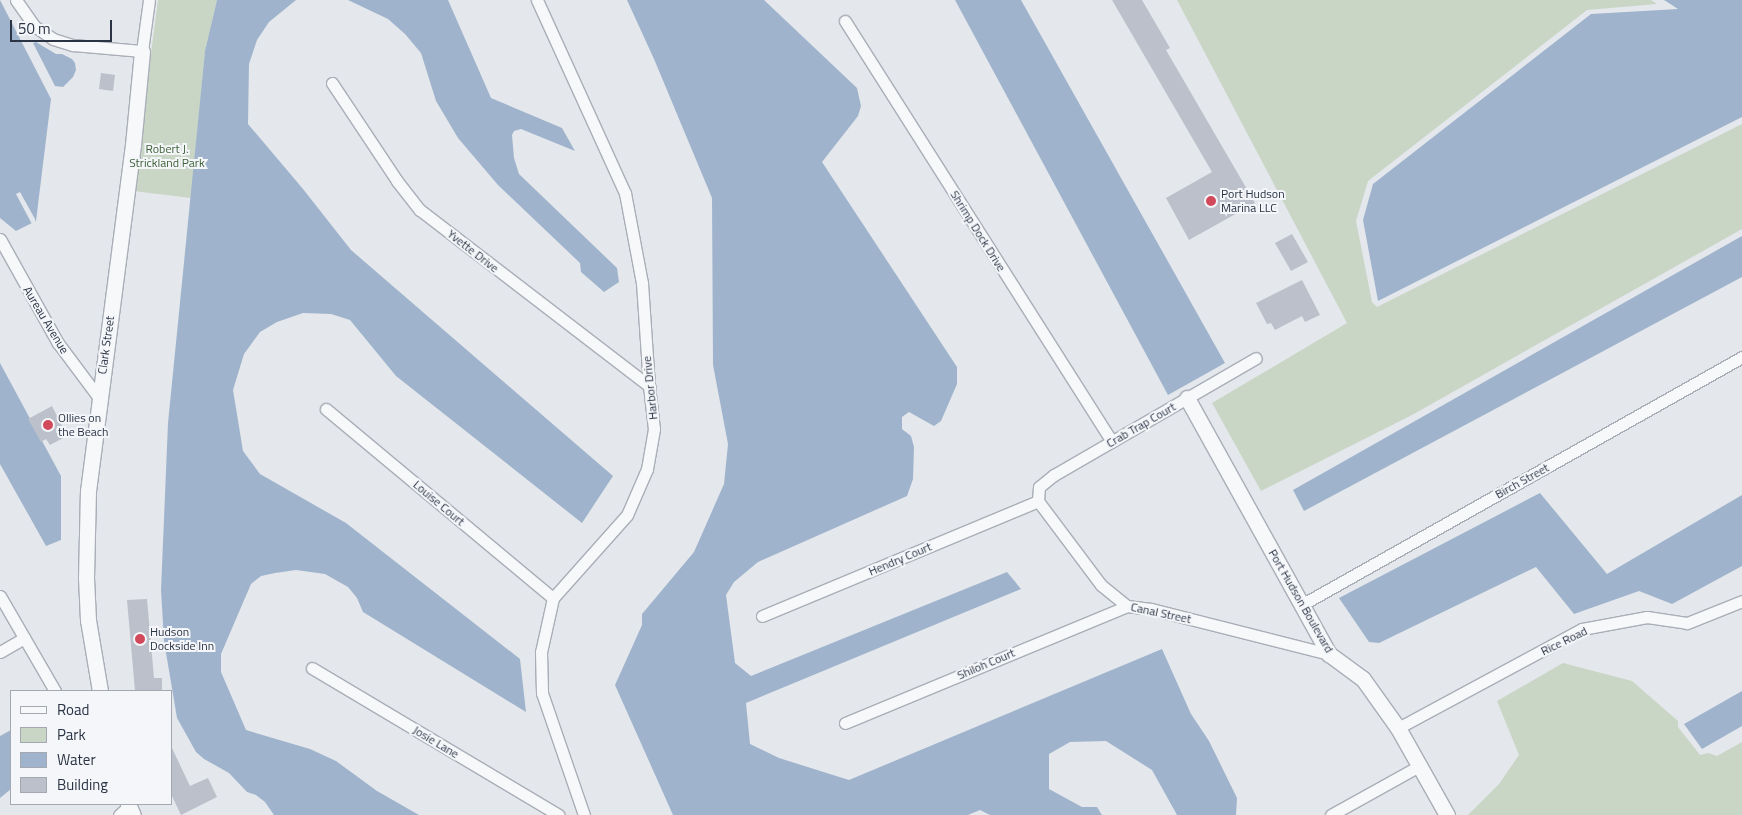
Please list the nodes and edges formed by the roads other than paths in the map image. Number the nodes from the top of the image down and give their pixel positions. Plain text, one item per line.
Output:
1 (16, 0) edge
2 (149, 0) edge
3 (537, 0) edge
4 (845, 21) dead end
5 (142, 51) junction
6 (332, 83) dead end
7 (0, 239) edge
8 (1742, 357) edge
9 (1256, 358) dead end
10 (649, 386) junction
11 (99, 398) junction
12 (1187, 398) junction
13 (326, 409) dead end
14 (1112, 441) junction
15 (1038, 501) junction
16 (0, 596) edge
17 (553, 598) junction
18 (1742, 601) edge
19 (1303, 604) junction
20 (1127, 606) junction
21 (762, 616) dead end
22 (24, 638) junction
23 (0, 652) edge
24 (1329, 654) junction
25 (312, 668) dead end
26 (53, 690) edge
27 (100, 690) edge
28 (845, 723) dead end
29 (1398, 728) junction
30 (1419, 766) junction
31 (559, 815) edge
32 (584, 815) edge
33 (1331, 815) edge
34 (1447, 815) edge

1 - 5 street
2 - 5 street, Clark Street
3 - 10 street, Harbor Drive
4 - 14 street, Shrimp Dock Drive
5 - 11 street, Clark Street
6 - 10 street, Yvette Drive
7 - 11 street, Aureau Avenue
8 - 19 street, Birch Street
9 - 12 street, Crab Trap Court
10 - 17 street, Harbor Drive
11 - 27 street, Clark Street
12 - 14 street, Crab Trap Court
12 - 19 street, Port Hudson Boulevard
13 - 17 street, Louise Court
14 - 15 street, Crab Trap Court
15 - 20 street, Canal Street
15 - 21 street, Hendry Court
16 - 22 street
17 - 32 street, Harbor Drive
18 - 29 street, Rice Road
19 - 24 street, Port Hudson Boulevard
20 - 24 street, Canal Street
20 - 28 street, Shiloh Court
22 - 23 street
22 - 26 street
24 - 29 street, Port Hudson Boulevard
25 - 31 street, Josie Lane
29 - 30 street, Port Hudson Boulevard
30 - 33 street
30 - 34 street, Port Hudson Boulevard

